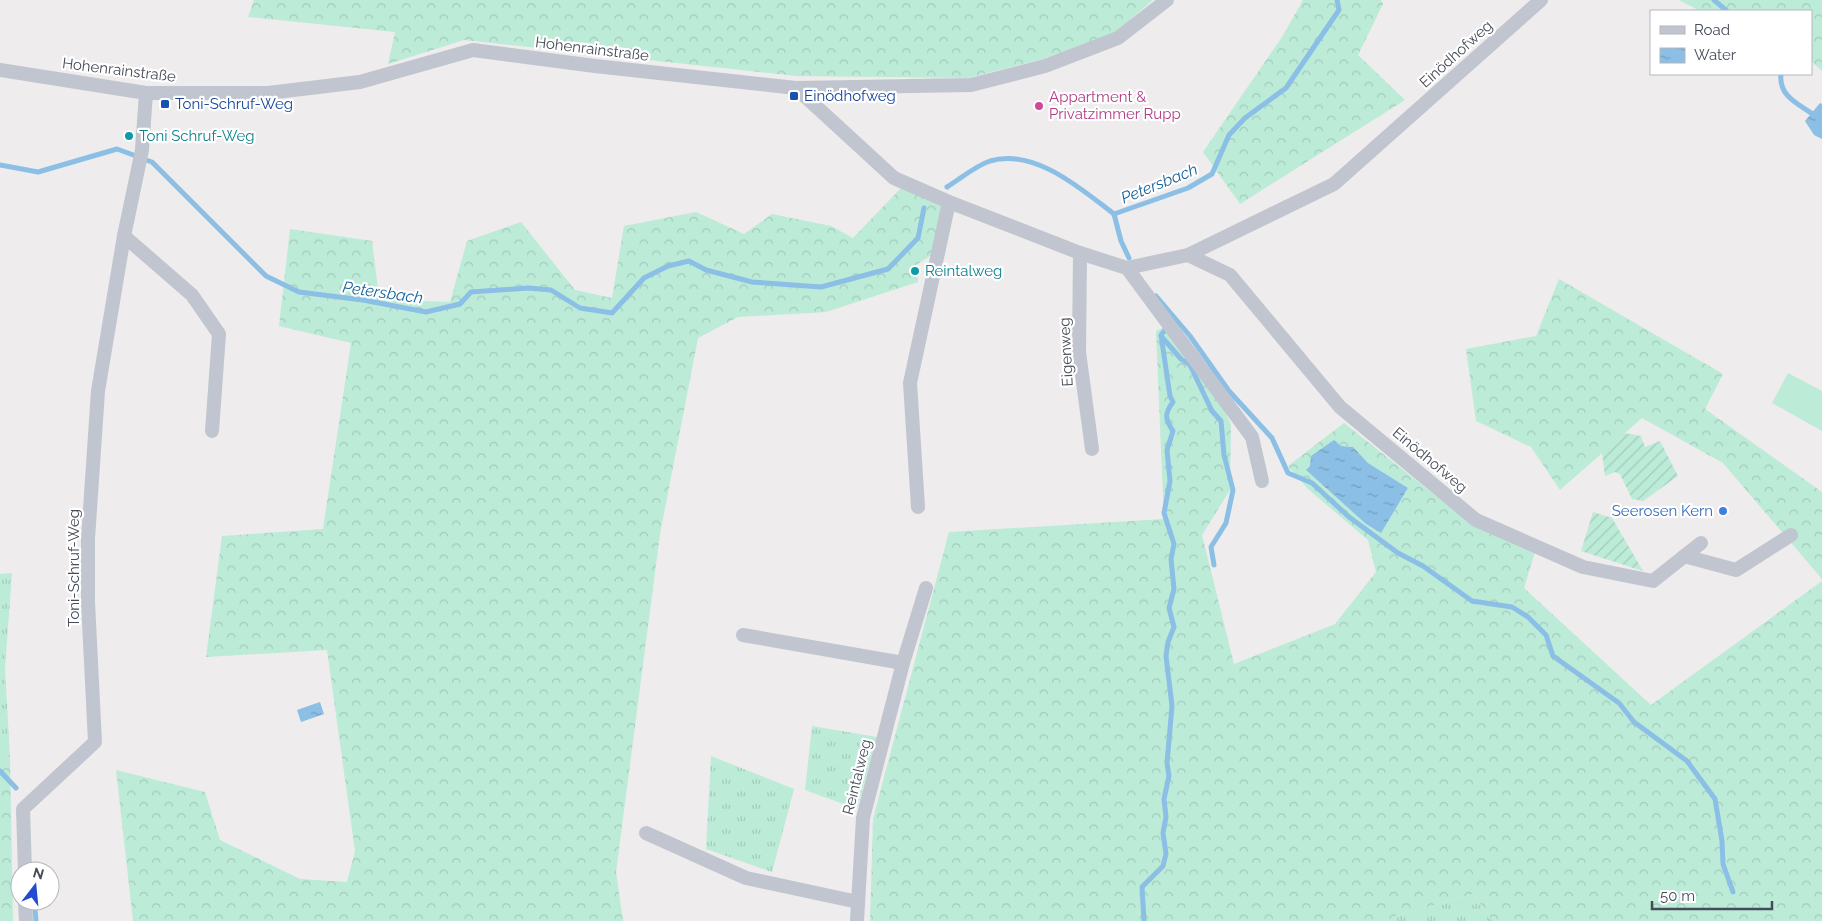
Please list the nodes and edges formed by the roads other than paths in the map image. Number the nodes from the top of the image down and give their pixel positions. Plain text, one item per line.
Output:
1 (1167, 0) edge
2 (1541, 0) edge
3 (0, 70) edge
4 (796, 88) junction
5 (146, 93) junction
6 (949, 202) junction
7 (124, 236) junction
8 (1080, 253) junction
9 (1188, 255) junction
10 (1127, 268) junction
11 (212, 430) dead end
12 (1092, 448) dead end
13 (1262, 481) dead end
14 (918, 507) dead end
15 (1791, 535) dead end
16 (1700, 543) dead end
17 (1684, 556) junction
18 (926, 588) dead end
19 (743, 634) dead end
20 (903, 663) junction
21 (646, 833) dead end
22 (25, 861) edge
23 (858, 902) junction
24 (857, 921) edge

1 - 4 street, Hohenrainstraße
2 - 9 street, Einödhofweg
3 - 5 street, Hohenrainstraße
4 - 5 street, Hohenrainstraße
4 - 6 street, Einödhofweg
5 - 7 street, Toni-Schruf-Weg
6 - 8 street, Einödhofweg
6 - 14 street
7 - 11 street
7 - 22 street, Toni-Schruf-Weg
8 - 10 street, Einödhofweg
8 - 12 street, Eigenweg
9 - 10 street, Einödhofweg
9 - 17 street, Einödhofweg
10 - 13 street
15 - 17 street
16 - 17 street, Einödhofweg
18 - 20 street, Reintalweg
19 - 20 street
20 - 23 street, Reintalweg
21 - 23 street
23 - 24 street, Reintalweg

